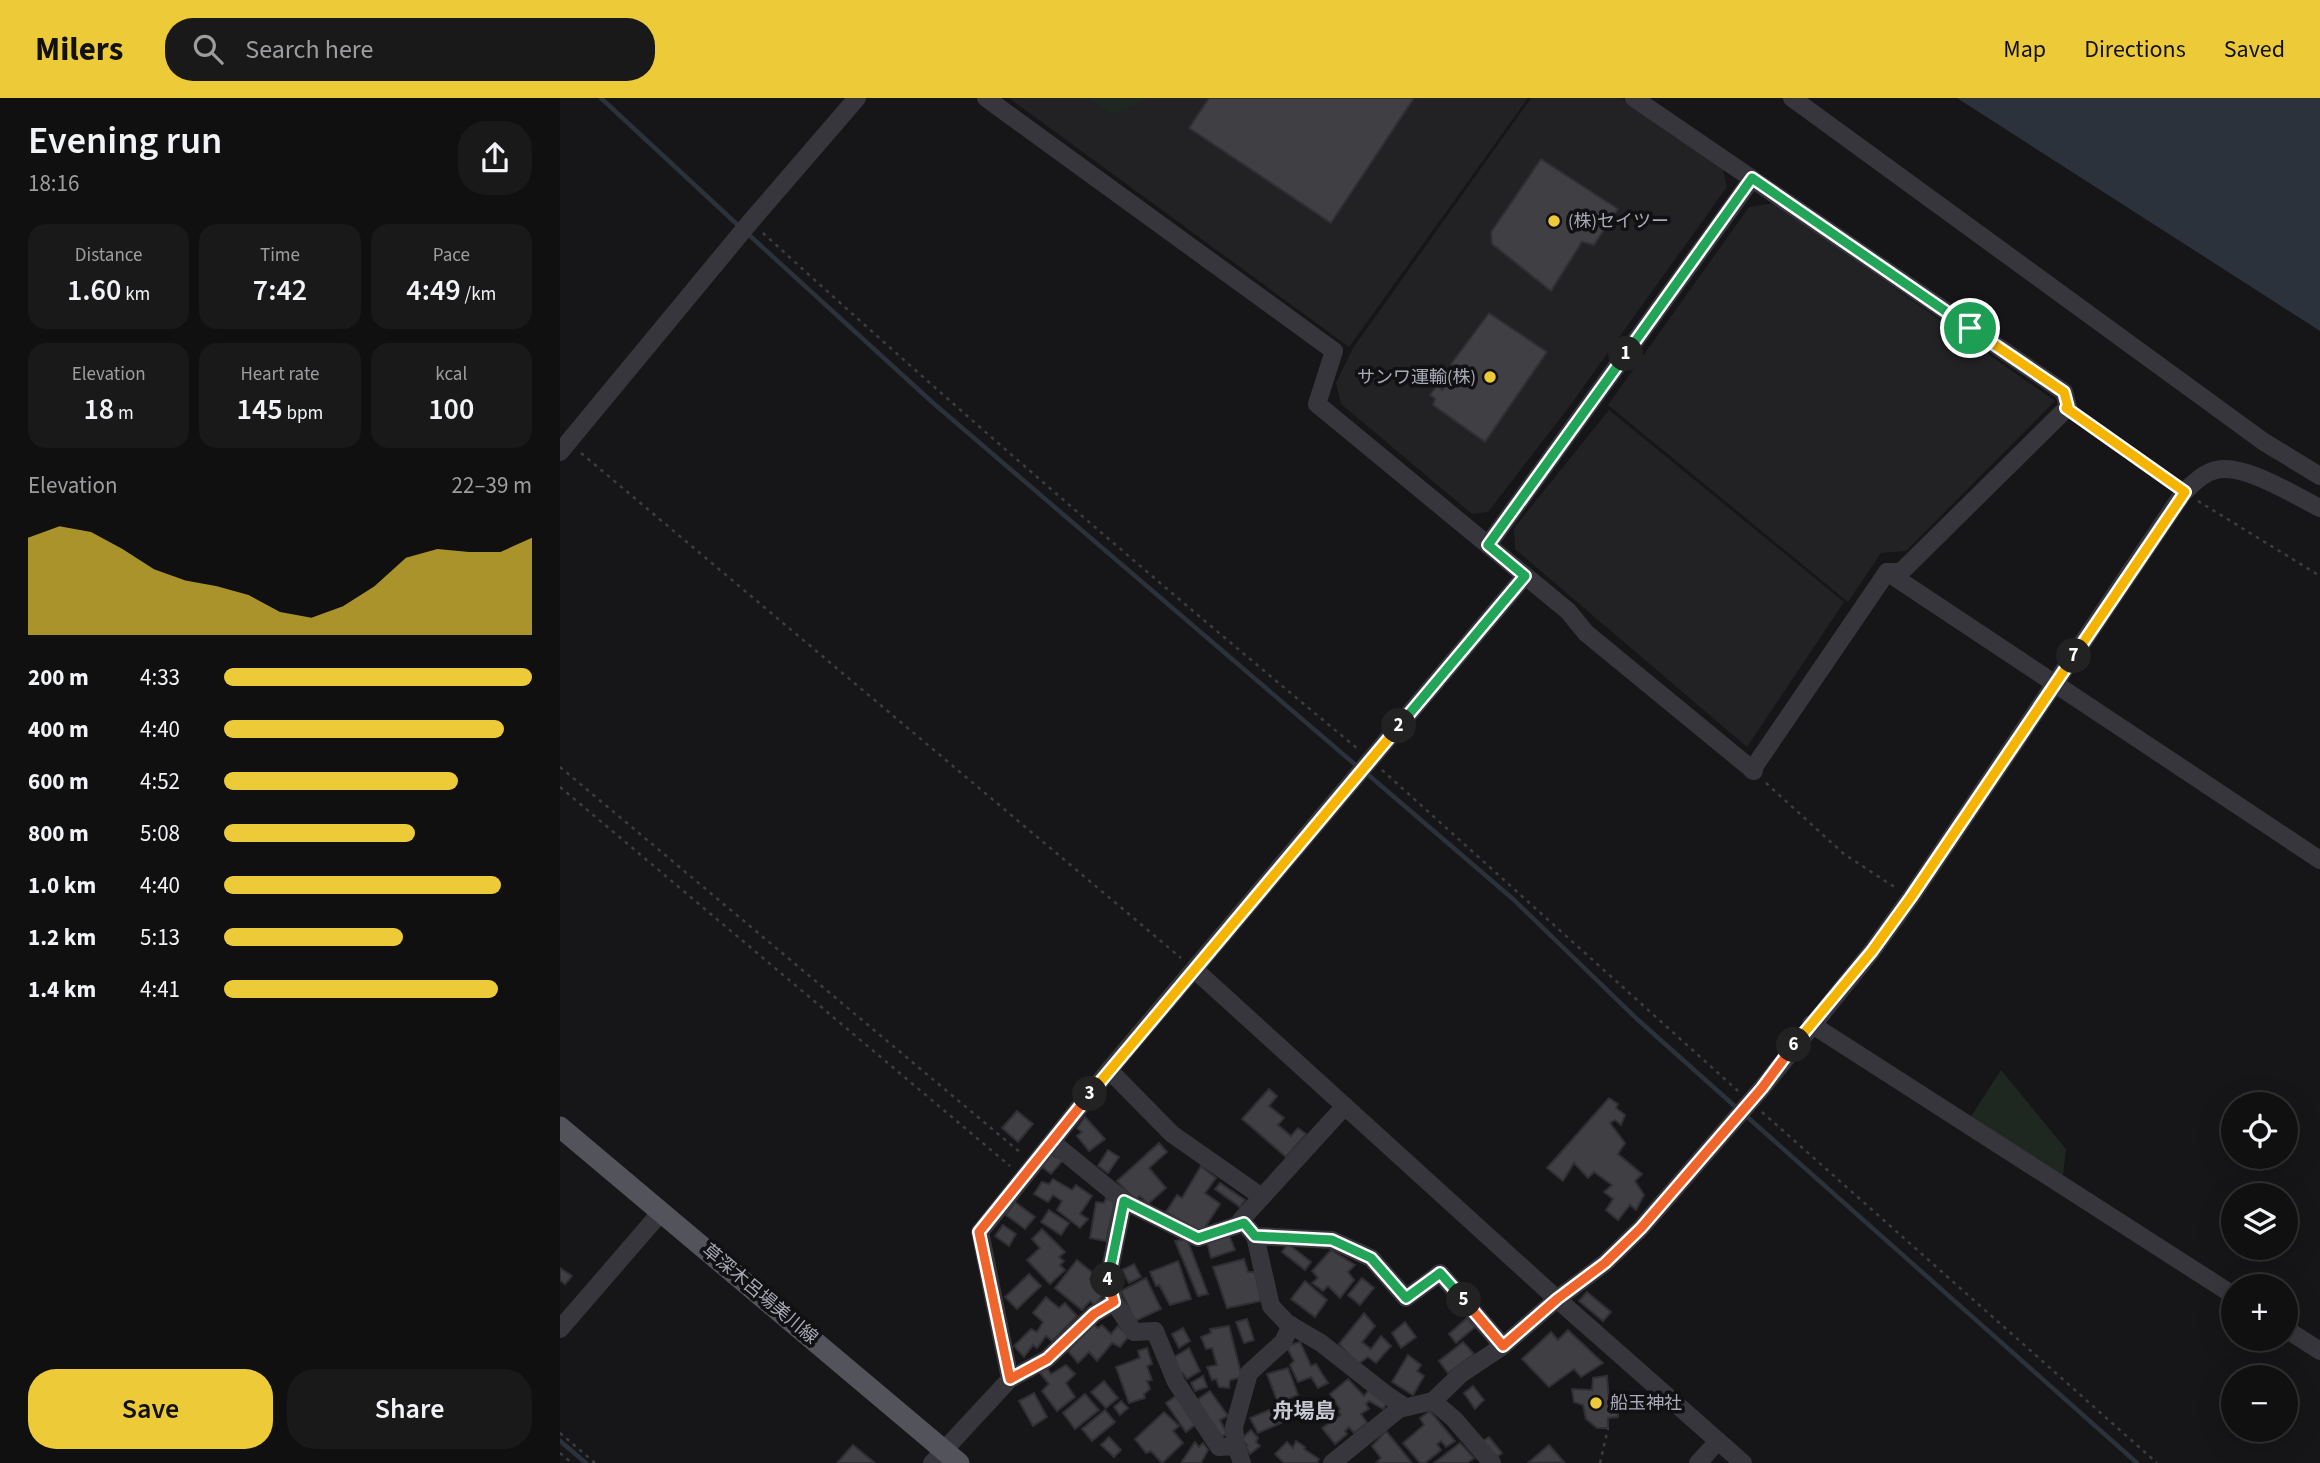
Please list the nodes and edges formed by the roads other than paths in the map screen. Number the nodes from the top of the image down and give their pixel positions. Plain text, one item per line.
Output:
1 (857, 98) edge
2 (986, 98) edge
3 (1634, 98) edge
4 (1792, 98) edge
5 (1752, 178) junction
6 (564, 447) edge
7 (2320, 477) edge
8 (2320, 508) edge
9 (1488, 545) junction
10 (1887, 572) junction
11 (1525, 576) junction
12 (2055, 684) junction
13 (2320, 860) edge
14 (1194, 969) junction
15 (1811, 1024) junction
16 (1109, 1070) junction
17 (1345, 1106) junction
18 (560, 1127) edge
19 (1052, 1142) junction
20 (1262, 1197) junction
21 (1124, 1201) junction
22 (662, 1212) junction
23 (1249, 1229) junction
24 (2221, 1287) edge
25 (1557, 1299) junction
26 (1114, 1302) junction
27 (1291, 1325) junction
28 (560, 1329) edge
29 (2298, 1337) edge
30 (1503, 1346) junction
31 (2320, 1351) edge
32 (1010, 1379) junction
33 (1433, 1401) junction
34 (1405, 1407) junction
35 (1718, 1441) junction
36 (1239, 1455) edge
37 (945, 1459) edge
38 (1332, 1463) edge
39 (1492, 1463) edge
40 (1698, 1463) edge
41 (1743, 1463) edge

1 - 6 street
2 - 9 street
3 - 5 street
4 - 7 street
5 - 9 street
5 - 10 street
8 - 12 street
9 - 11 street
10 - 11 street
10 - 12 street
11 - 14 street
12 - 13 street
12 - 15 street
14 - 16 street
14 - 17 street
15 - 24 street
15 - 25 street
16 - 19 street
16 - 20 street
17 - 20 street
17 - 25 street
18 - 22 main road, 草深木呂場美川線
19 - 21 street
19 - 32 street
20 - 23 street
21 - 23 street
21 - 26 street
22 - 28 street
22 - 37 main road, 草深木呂場美川線
23 - 27 street
23 - 30 street
25 - 30 street
25 - 35 street
26 - 32 street
26 - 36 street
27 - 34 street
27 - 36 street
29 - 31 street
30 - 33 street
32 - 37 street
33 - 34 street
33 - 39 street
34 - 38 street
35 - 40 street
35 - 41 street

